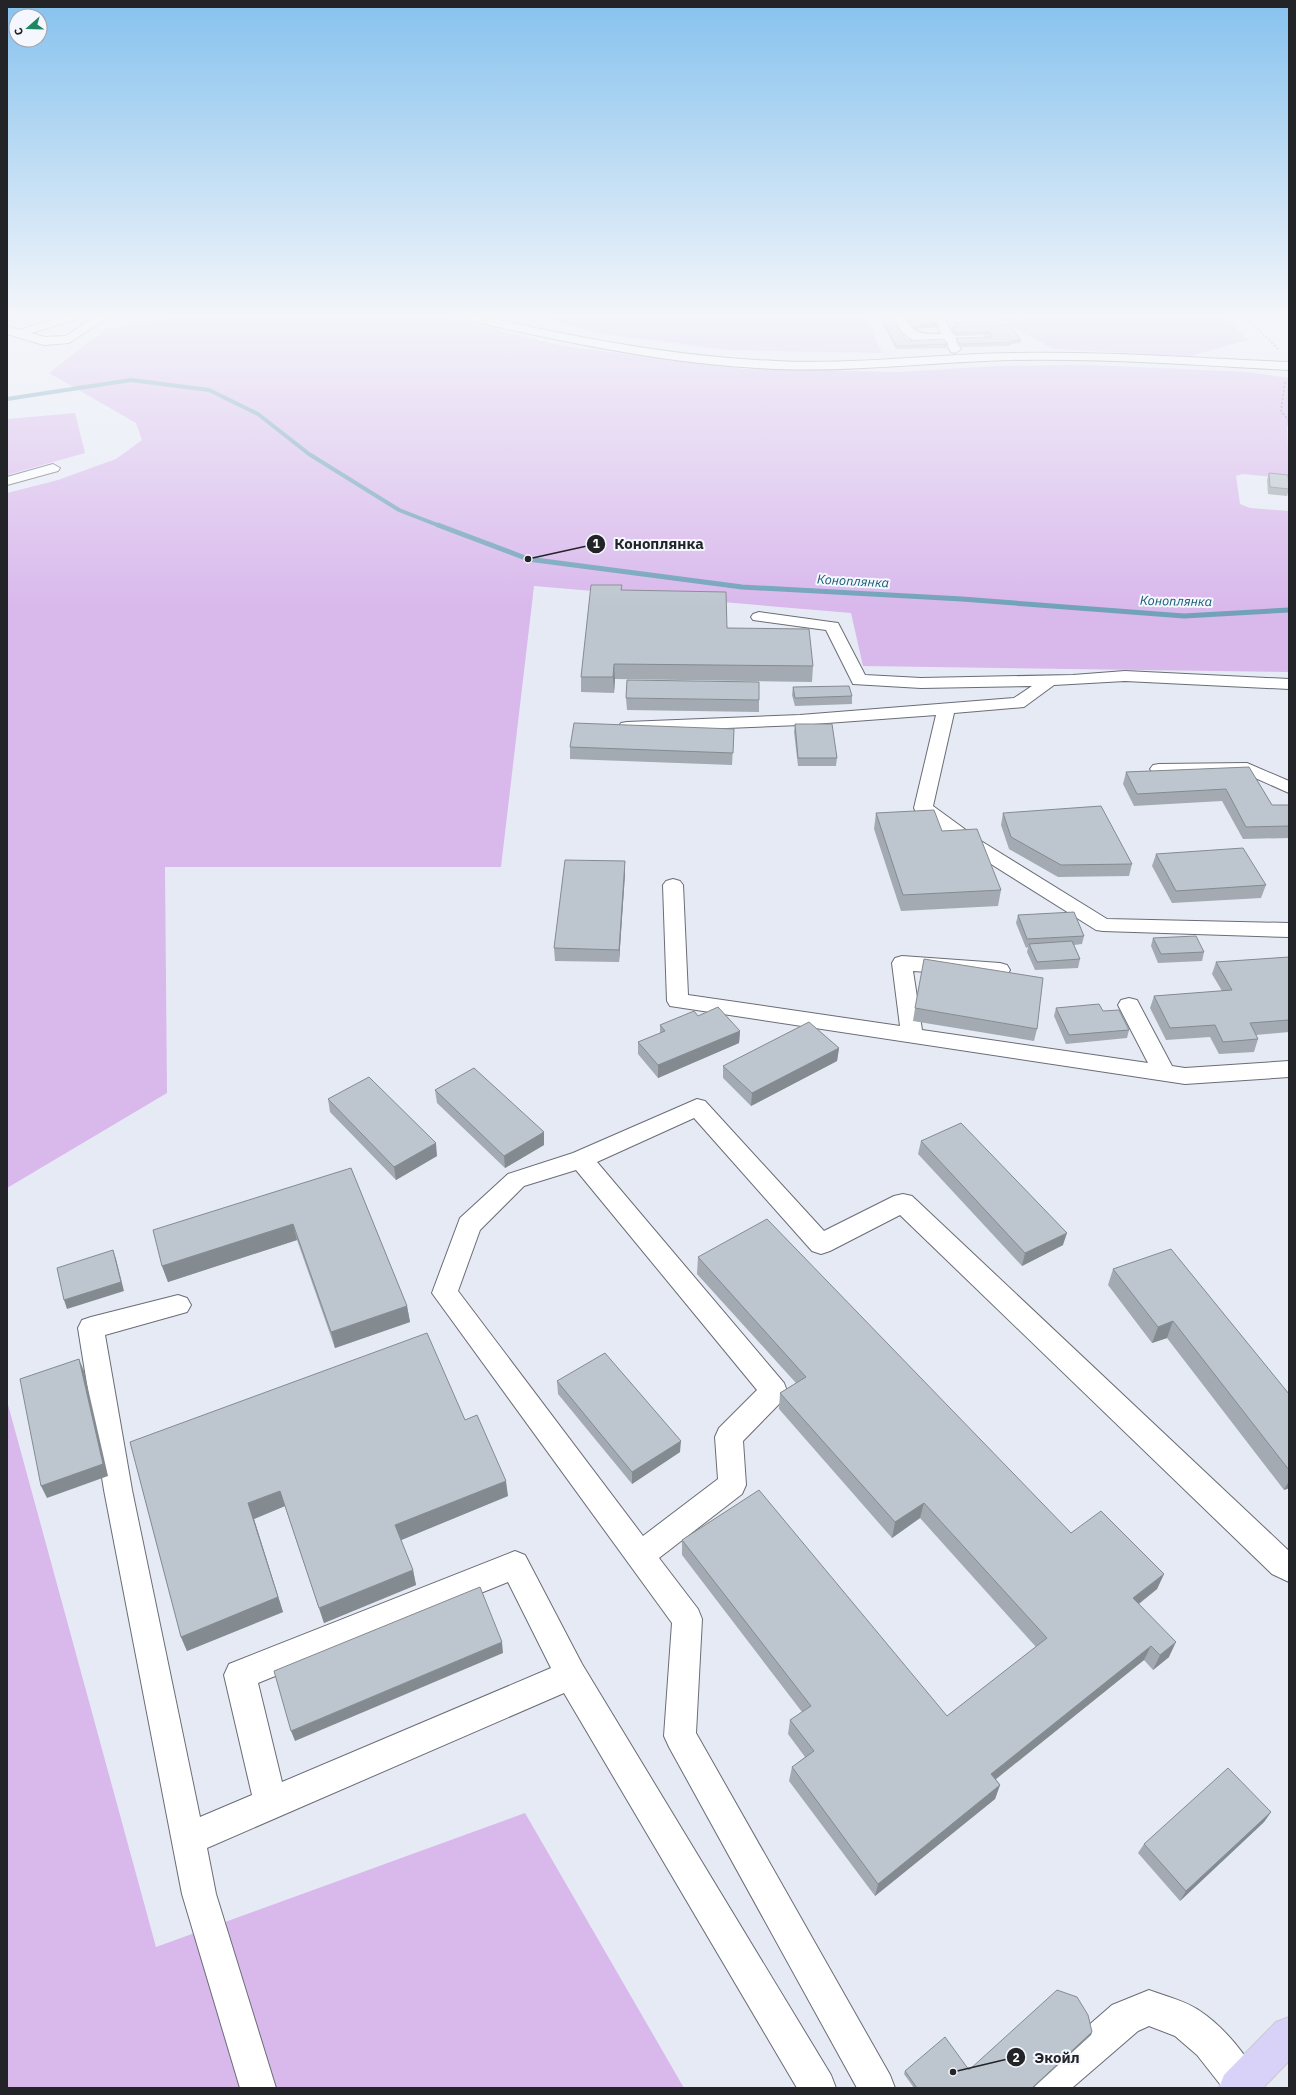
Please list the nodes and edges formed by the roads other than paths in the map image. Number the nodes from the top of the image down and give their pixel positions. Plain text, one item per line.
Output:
1 (53, 468) dead end
2 (7, 481) edge
3 (759, 617) dead end
4 (1051, 680) junction
5 (1289, 684) edge
6 (946, 709) junction
7 (615, 728) edge
8 (1159, 770) edge
9 (1289, 788) edge
10 (674, 885) dead end
11 (1289, 930) edge
12 (1000, 970) edge
13 (1129, 1005) dead end
14 (912, 1036) junction
15 (1289, 1069) edge
16 (1164, 1073) junction
17 (581, 1159) junction
18 (178, 1304) dead end
19 (639, 1556) junction
20 (1289, 1568) edge
21 (571, 1675) junction
22 (271, 1804) junction
23 (188, 1840) junction
24 (1289, 2035) edge
25 (1239, 2085) edge
26 (258, 2088) edge
27 (818, 2088) edge
28 (877, 2088) edge
29 (1051, 2088) edge

1 - 2 street
3 - 4 street
4 - 5 street
4 - 6 street
6 - 7 street
6 - 11 street
8 - 9 street
10 - 14 street
12 - 14 street
13 - 16 street
14 - 16 street
15 - 16 street
17 - 19 street
17 - 19 street
17 - 20 street
18 - 23 street
19 - 28 street
21 - 22 street
21 - 22 street
21 - 27 street
22 - 23 street
23 - 26 street
24 - 25 main road
25 - 29 street

